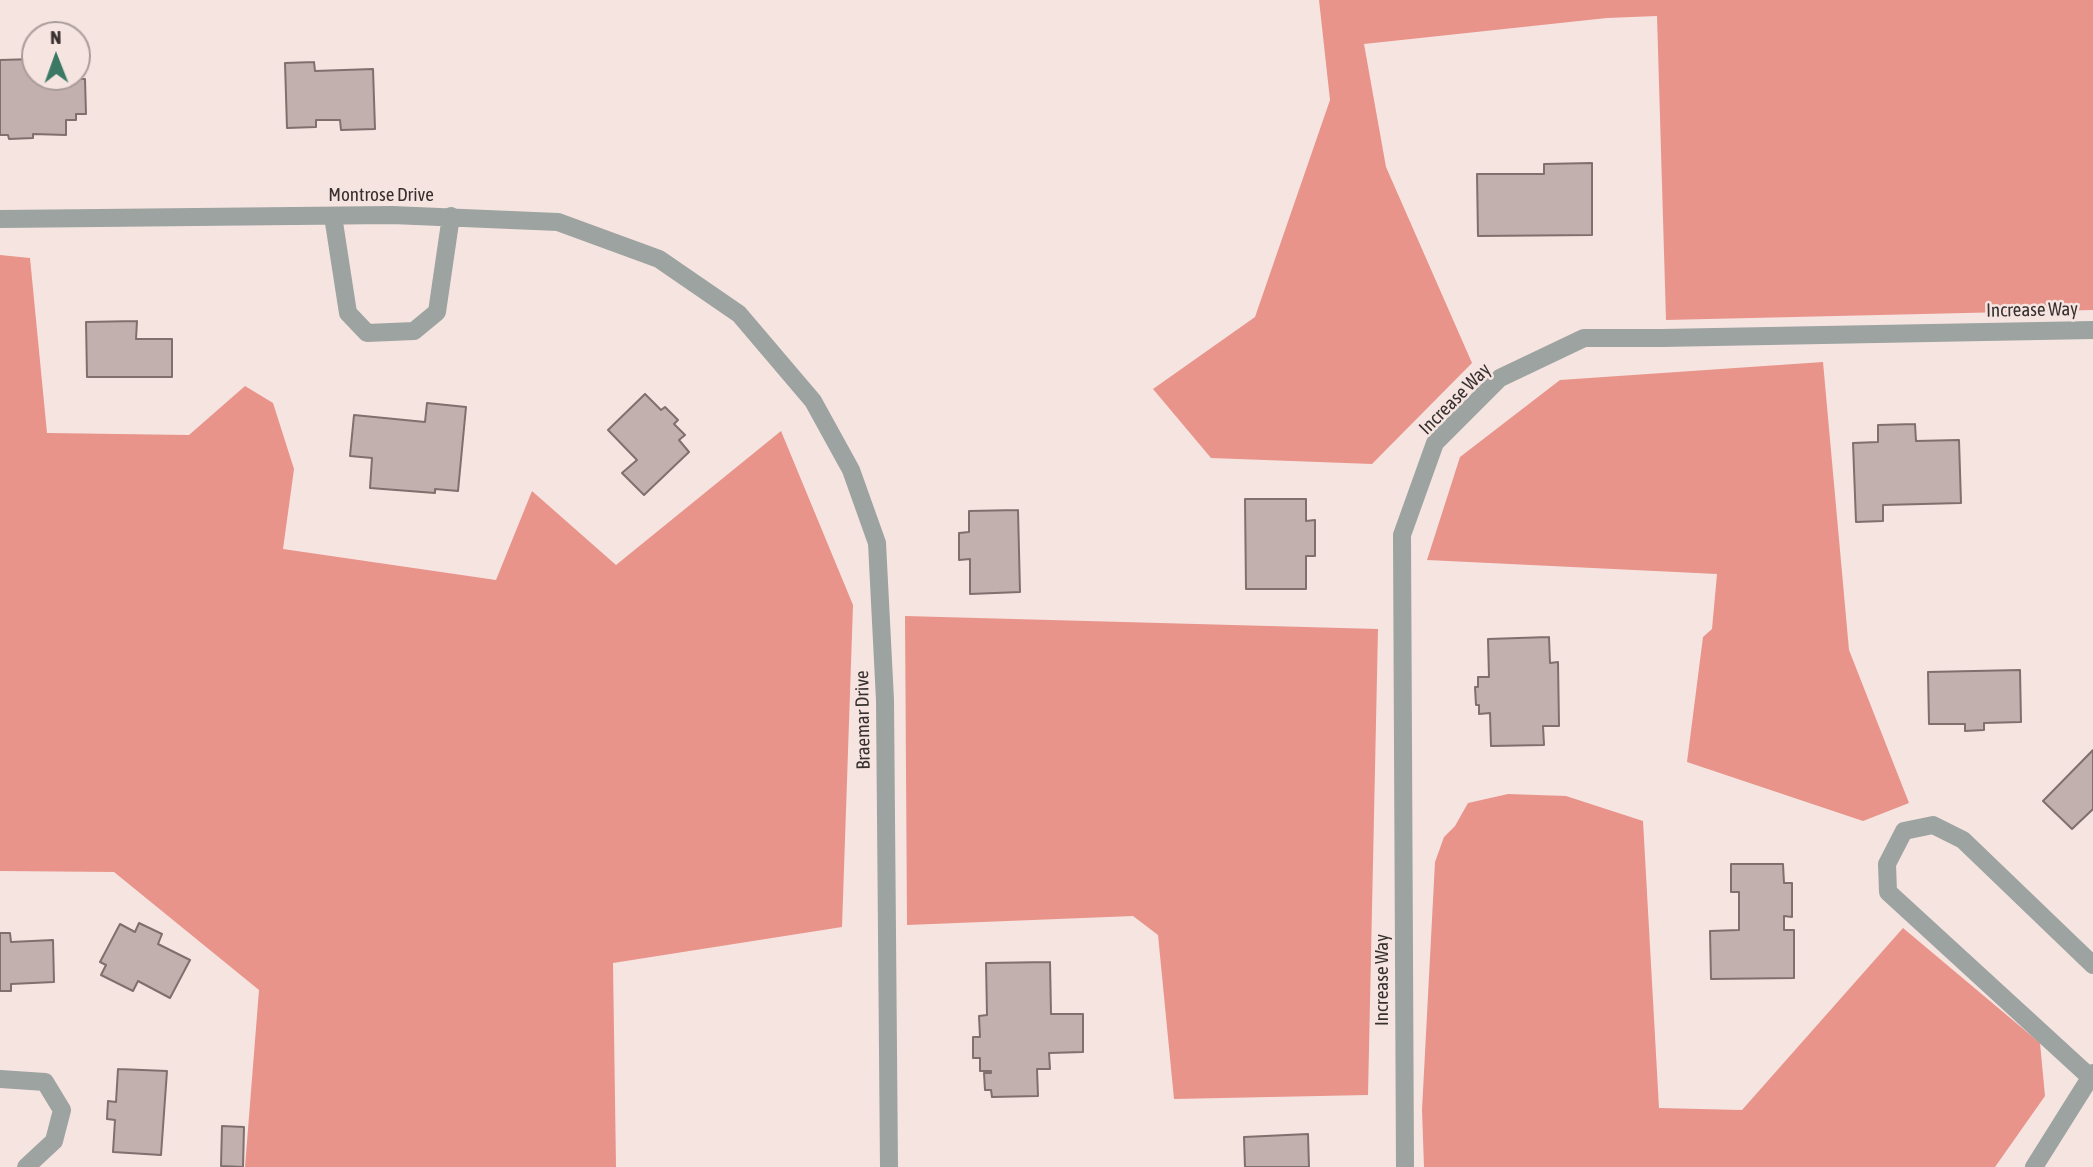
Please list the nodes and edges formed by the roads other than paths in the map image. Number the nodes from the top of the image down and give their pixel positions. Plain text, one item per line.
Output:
1 (333, 216) junction
2 (451, 216) junction
3 (0, 219) edge
4 (739, 314) joint
5 (2093, 330) edge
6 (2093, 965) edge
7 (2091, 1075) edge
8 (0, 1079) edge
9 (26, 1167) edge
10 (888, 1167) edge
11 (1405, 1167) edge
12 (2034, 1167) edge

1 - 2 street, Montrose Drive
1 - 2 street
1 - 3 street, Montrose Drive
2 - 4 street, Montrose Drive
4 - 10 street, Braemar Drive
5 - 11 street, Increase Way
6 - 7 street
7 - 12 street
8 - 9 street

